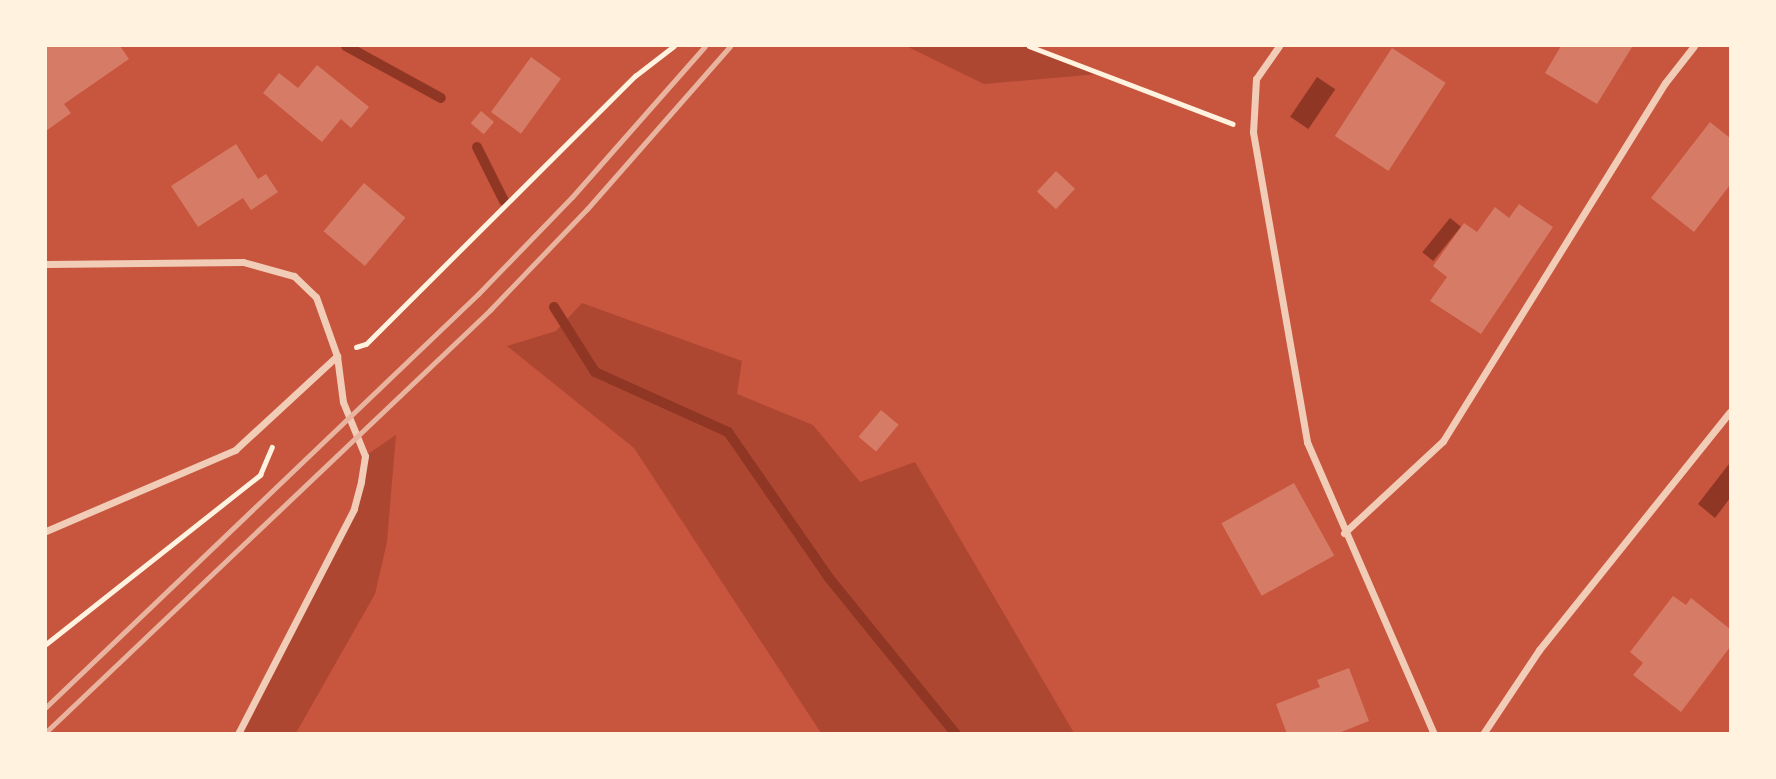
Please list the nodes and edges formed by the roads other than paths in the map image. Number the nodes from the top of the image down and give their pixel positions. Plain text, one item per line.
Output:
1 (1279, 46) edge
2 (1694, 46) edge
3 (46, 264) edge
4 (337, 356) junction
5 (1731, 412) edge
6 (46, 531) edge
7 (1344, 533) junction
8 (238, 733) edge
9 (1434, 733) edge
10 (1483, 733) edge

1 - 7 street
2 - 7 street
3 - 4 street
4 - 6 street
4 - 8 street
5 - 10 street
7 - 9 street

